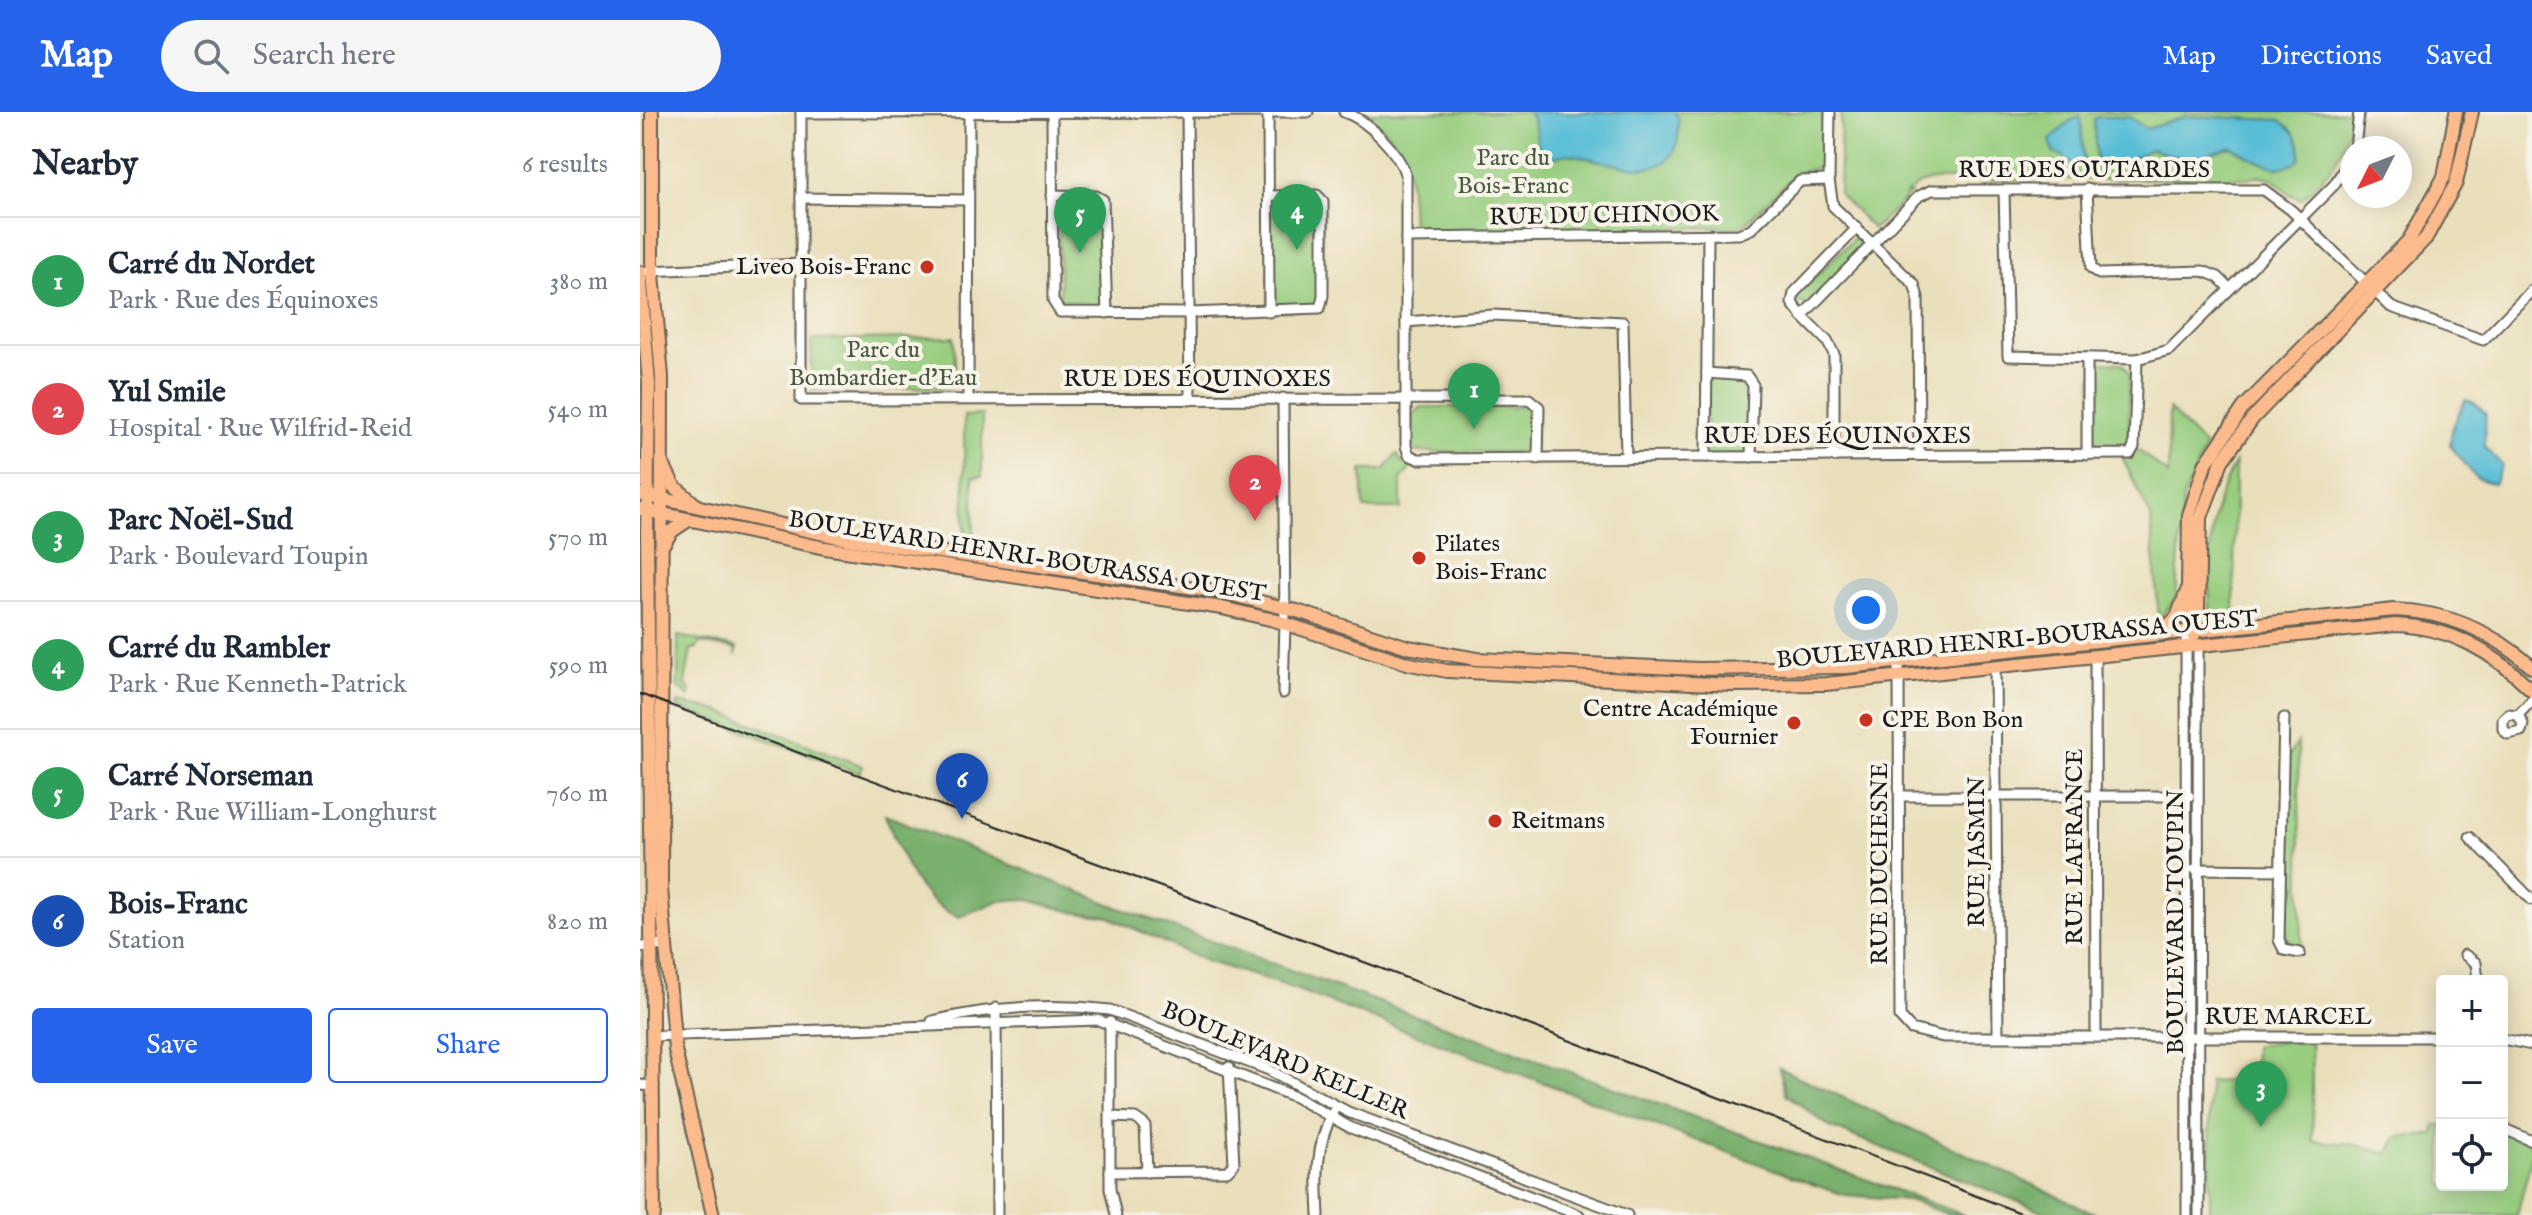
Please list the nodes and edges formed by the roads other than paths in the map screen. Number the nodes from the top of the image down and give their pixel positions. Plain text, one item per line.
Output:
1 (652, 112) edge
2 (1308, 112) edge
3 (1344, 112) edge
4 (1830, 112) edge
5 (2359, 112) edge
6 (2456, 112) edge
7 (2472, 112) edge
8 (801, 113) edge
9 (1268, 113) edge
10 (969, 114) edge
11 (1052, 114) junction
12 (1187, 114) junction
13 (2356, 136) edge
14 (2340, 175) edge
15 (1829, 180) junction
16 (2087, 189) junction
17 (2004, 190) junction
18 (1052, 195) junction
19 (1269, 196) junction
20 (801, 198) junction
21 (968, 200) junction
22 (2299, 218) junction
23 (1857, 228) junction
24 (1708, 236) junction
25 (1406, 238) junction
26 (1873, 244) junction
27 (801, 264) junction
28 (644, 271) edge
29 (2229, 288) junction
30 (2370, 289) junction
31 (2532, 290) edge
32 (1269, 312) junction
33 (1107, 313) junction
34 (1189, 313) junction
35 (1802, 316) junction
36 (1406, 322) junction
37 (2087, 358) junction
38 (2137, 359) junction
39 (1707, 373) junction
40 (1283, 398) junction
41 (968, 399) junction
42 (1190, 400) junction
43 (1405, 400) junction
44 (1919, 455) junction
45 (2087, 455) junction
46 (1706, 457) junction
47 (1751, 457) junction
48 (1834, 457) junction
49 (1626, 458) junction
50 (1538, 459) junction
51 (661, 460) junction
52 (644, 472) edge
53 (649, 496) edge
54 (697, 506) junction
55 (649, 511) edge
56 (687, 521) junction
57 (644, 535) edge
58 (660, 549) junction
59 (2188, 587) junction
60 (1285, 607) junction
61 (1285, 623) junction
62 (2192, 630) junction
63 (2159, 634) junction
64 (2192, 646) junction
65 (2095, 656) junction
66 (1899, 662) junction
67 (1995, 667) junction
68 (2532, 667) edge
69 (1899, 678) junction
70 (2532, 690) edge
71 (655, 693) junction
72 (1283, 693) dead end
73 (2532, 700) edge
74 (2518, 715) dead end
75 (2284, 718) dead end
76 (2094, 793) junction
77 (1997, 795) junction
78 (1900, 796) junction
79 (2186, 796) junction
80 (2198, 796) junction
81 (2470, 837) dead end
82 (2186, 869) junction
83 (2198, 869) junction
84 (2280, 870) junction
85 (2532, 900) edge
86 (666, 945) junction
87 (645, 946) edge
88 (2300, 953) dead end
89 (2465, 955) dead end
90 (2477, 975) edge
91 (996, 1008) junction
92 (1110, 1010) junction
93 (996, 1022) junction
94 (917, 1024) junction
95 (1110, 1024) junction
96 (653, 1036) junction
97 (673, 1036) junction
98 (1998, 1036) junction
99 (1943, 1037) joint
100 (2096, 1037) junction
101 (2187, 1037) junction
102 (2436, 1037) edge
103 (2199, 1038) junction
104 (2508, 1040) edge
105 (2532, 1045) edge
106 (1230, 1055) junction
107 (1228, 1070) junction
108 (640, 1085) edge
109 (654, 1086) junction
110 (1336, 1105) junction
111 (1111, 1117) junction
112 (1330, 1117) junction
113 (2508, 1131) edge
114 (2532, 1141) edge
115 (1110, 1172) junction
116 (1147, 1172) junction
117 (1606, 1211) edge
118 (654, 1215) edge
119 (713, 1215) edge
120 (997, 1215) edge
121 (1116, 1215) edge
122 (1319, 1215) edge
123 (1579, 1215) edge
124 (1627, 1215) edge
125 (2187, 1215) edge
126 (2199, 1215) edge

1 - 28 main road
2 - 9 street
3 - 25 street
4 - 15 street
5 - 13 street
6 - 30 main road
7 - 30 main road
8 - 10 street
8 - 20 street
9 - 12 street
9 - 19 street
10 - 11 street
10 - 21 street
11 - 12 street
11 - 18 street
12 - 34 street
14 - 22 street
15 - 23 street
15 - 24 street, RUE DU CHINOOK
16 - 17 street, RUE DES OUTARDES
16 - 22 street, RUE DES OUTARDES
16 - 29 street
17 - 26 street, RUE DES OUTARDES
17 - 37 street
18 - 33 street
18 - 33 street
19 - 32 street
19 - 32 street
20 - 21 street
20 - 27 street
21 - 41 street
22 - 29 street
22 - 30 street, RUE DES OUTARDES
23 - 26 street
23 - 35 street
24 - 25 street, RUE DU CHINOOK
24 - 39 street
25 - 36 street
26 - 35 street, RUE DES OUTARDES
26 - 44 street
27 - 28 street
27 - 41 street, RUE DES ÉQUINOXES
28 - 51 main road
28 - 52 main road
29 - 38 street
30 - 31 street, RUE DES OUTARDES
30 - 59 main road
30 - 62 main road
32 - 34 street
33 - 34 street
34 - 42 street
35 - 48 street
36 - 43 street
36 - 49 street
37 - 38 street
37 - 45 street
38 - 45 street, RUE DES ÉQUINOXES
39 - 46 street
39 - 47 street
40 - 42 street, RUE DES ÉQUINOXES
40 - 43 street, RUE DES ÉQUINOXES
40 - 60 street
41 - 42 street, RUE DES ÉQUINOXES
43 - 50 street, RUE DES ÉQUINOXES
43 - 50 street, RUE DES ÉQUINOXES
44 - 45 street, RUE DES ÉQUINOXES
44 - 48 street, RUE DES ÉQUINOXES
46 - 47 street, RUE DES ÉQUINOXES
46 - 49 street, RUE DES ÉQUINOXES
47 - 48 street, RUE DES ÉQUINOXES
49 - 50 street, RUE DES ÉQUINOXES
51 - 53 main road
51 - 54 main road
52 - 53 main road
53 - 54 main road, BOULEVARD HENRI-BOURASSA OUEST
53 - 55 main road
54 - 60 main road, BOULEVARD HENRI-BOURASSA OUEST
55 - 56 main road, BOULEVARD HENRI-BOURASSA OUEST
55 - 57 main road
55 - 58 main road
56 - 58 main road
56 - 61 main road, BOULEVARD HENRI-BOURASSA OUEST
57 - 71 main road
58 - 71 main road
59 - 62 main road
59 - 63 main road
60 - 61 street
60 - 66 main road, BOULEVARD HENRI-BOURASSA OUEST
61 - 69 main road, BOULEVARD HENRI-BOURASSA OUEST
61 - 72 street
62 - 63 main road, BOULEVARD HENRI-BOURASSA OUEST
62 - 64 main road, BOULEVARD TOUPIN
62 - 68 main road, BOULEVARD HENRI-BOURASSA OUEST
63 - 66 main road, BOULEVARD HENRI-BOURASSA OUEST
64 - 65 main road, BOULEVARD HENRI-BOURASSA OUEST
64 - 70 main road, BOULEVARD HENRI-BOURASSA OUEST
64 - 79 street, BOULEVARD TOUPIN
64 - 80 street, BOULEVARD TOUPIN
65 - 67 main road, BOULEVARD HENRI-BOURASSA OUEST
65 - 76 street, RUE LAFRANCE
66 - 69 street, RUE DUCHESNE
67 - 69 main road, BOULEVARD HENRI-BOURASSA OUEST
67 - 77 street, RUE JASMIN
69 - 78 street, RUE DUCHESNE
71 - 86 main road
71 - 87 main road
73 - 74 street
75 - 84 street
76 - 77 street
76 - 79 street
76 - 100 street, RUE LAFRANCE
77 - 78 street
77 - 98 street, RUE JASMIN
78 - 99 street, RUE DUCHESNE
79 - 80 street
79 - 82 street, BOULEVARD TOUPIN
80 - 83 street, BOULEVARD TOUPIN
81 - 85 street
82 - 83 street
82 - 101 street, BOULEVARD TOUPIN
83 - 84 street
83 - 103 street, BOULEVARD TOUPIN
84 - 88 street
86 - 87 street
86 - 97 main road
87 - 96 main road
89 - 90 street
91 - 92 street, BOULEVARD KELLER
91 - 93 street
91 - 94 street, BOULEVARD KELLER
92 - 95 street
92 - 106 street, BOULEVARD KELLER
93 - 94 street, BOULEVARD KELLER
93 - 95 street, BOULEVARD KELLER
93 - 120 street
94 - 97 street, BOULEVARD KELLER
95 - 107 street, BOULEVARD KELLER
95 - 111 street
96 - 97 street, BOULEVARD KELLER
96 - 109 main road
97 - 119 main road
98 - 99 street, RUE MARCEL
98 - 100 street, RUE MARCEL
100 - 101 street, RUE MARCEL
101 - 103 street, RUE MARCEL
101 - 125 street, BOULEVARD TOUPIN
102 - 103 street, RUE MARCEL
103 - 126 street, BOULEVARD TOUPIN
104 - 105 street
106 - 107 street
106 - 110 street, BOULEVARD KELLER
107 - 112 street, BOULEVARD KELLER
107 - 116 street
108 - 109 street
109 - 118 main road
110 - 112 street
110 - 117 street, BOULEVARD KELLER
111 - 115 street
111 - 116 street
112 - 122 street
112 - 123 street, BOULEVARD KELLER
113 - 114 street
115 - 116 street
115 - 121 street
117 - 124 street, BOULEVARD KELLER

